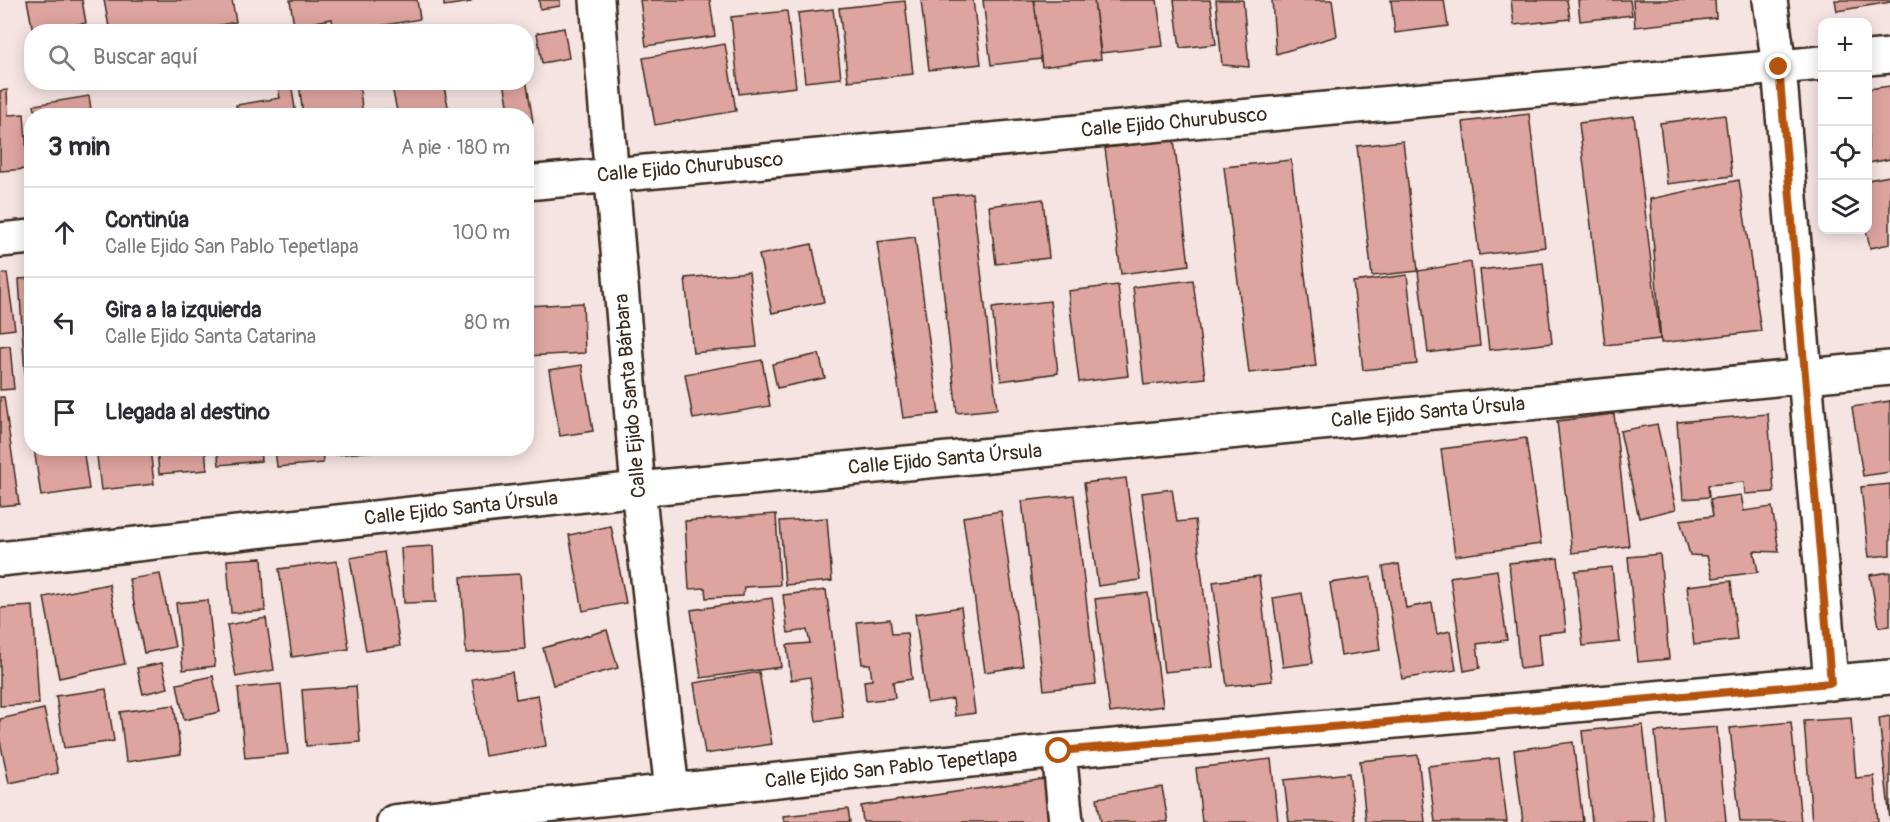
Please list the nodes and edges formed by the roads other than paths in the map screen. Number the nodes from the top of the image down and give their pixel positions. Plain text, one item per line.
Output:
1 (597, 0) edge
2 (1770, 0) edge
3 (1890, 56) edge
4 (1872, 58) edge
5 (1818, 63) edge
6 (1779, 67) junction
7 (611, 174) junction
8 (534, 182) edge
9 (24, 238) edge
10 (0, 240) edge
11 (1890, 368) edge
12 (1803, 376) junction
13 (638, 489) junction
14 (0, 559) edge
15 (1890, 677) edge
16 (1831, 683) junction
17 (1059, 751) junction
18 (672, 791) junction
19 (394, 822) edge
20 (1066, 822) edge

1 - 7 street, Calle Ejido Santa Bárbara
2 - 6 street
3 - 4 street
5 - 6 street, Calle Ejido Churubusco
6 - 7 street, Calle Ejido Churubusco
6 - 12 street
7 - 8 street, Calle Ejido Churubusco
7 - 13 street, Calle Ejido Santa Bárbara
9 - 10 street
11 - 12 street, Calle Ejido Santa Úrsula
12 - 13 street, Calle Ejido Santa Úrsula
12 - 16 street
13 - 14 street, Calle Ejido Santa Úrsula
13 - 18 street, Calle Ejido Santa Bárbara
15 - 16 street, Calle Ejido San Pablo Tepetlapa
16 - 17 street, Calle Ejido San Pablo Tepetlapa
17 - 18 street, Calle Ejido San Pablo Tepetlapa
17 - 20 street
18 - 19 street, Calle Ejido San Pablo Tepetlapa

